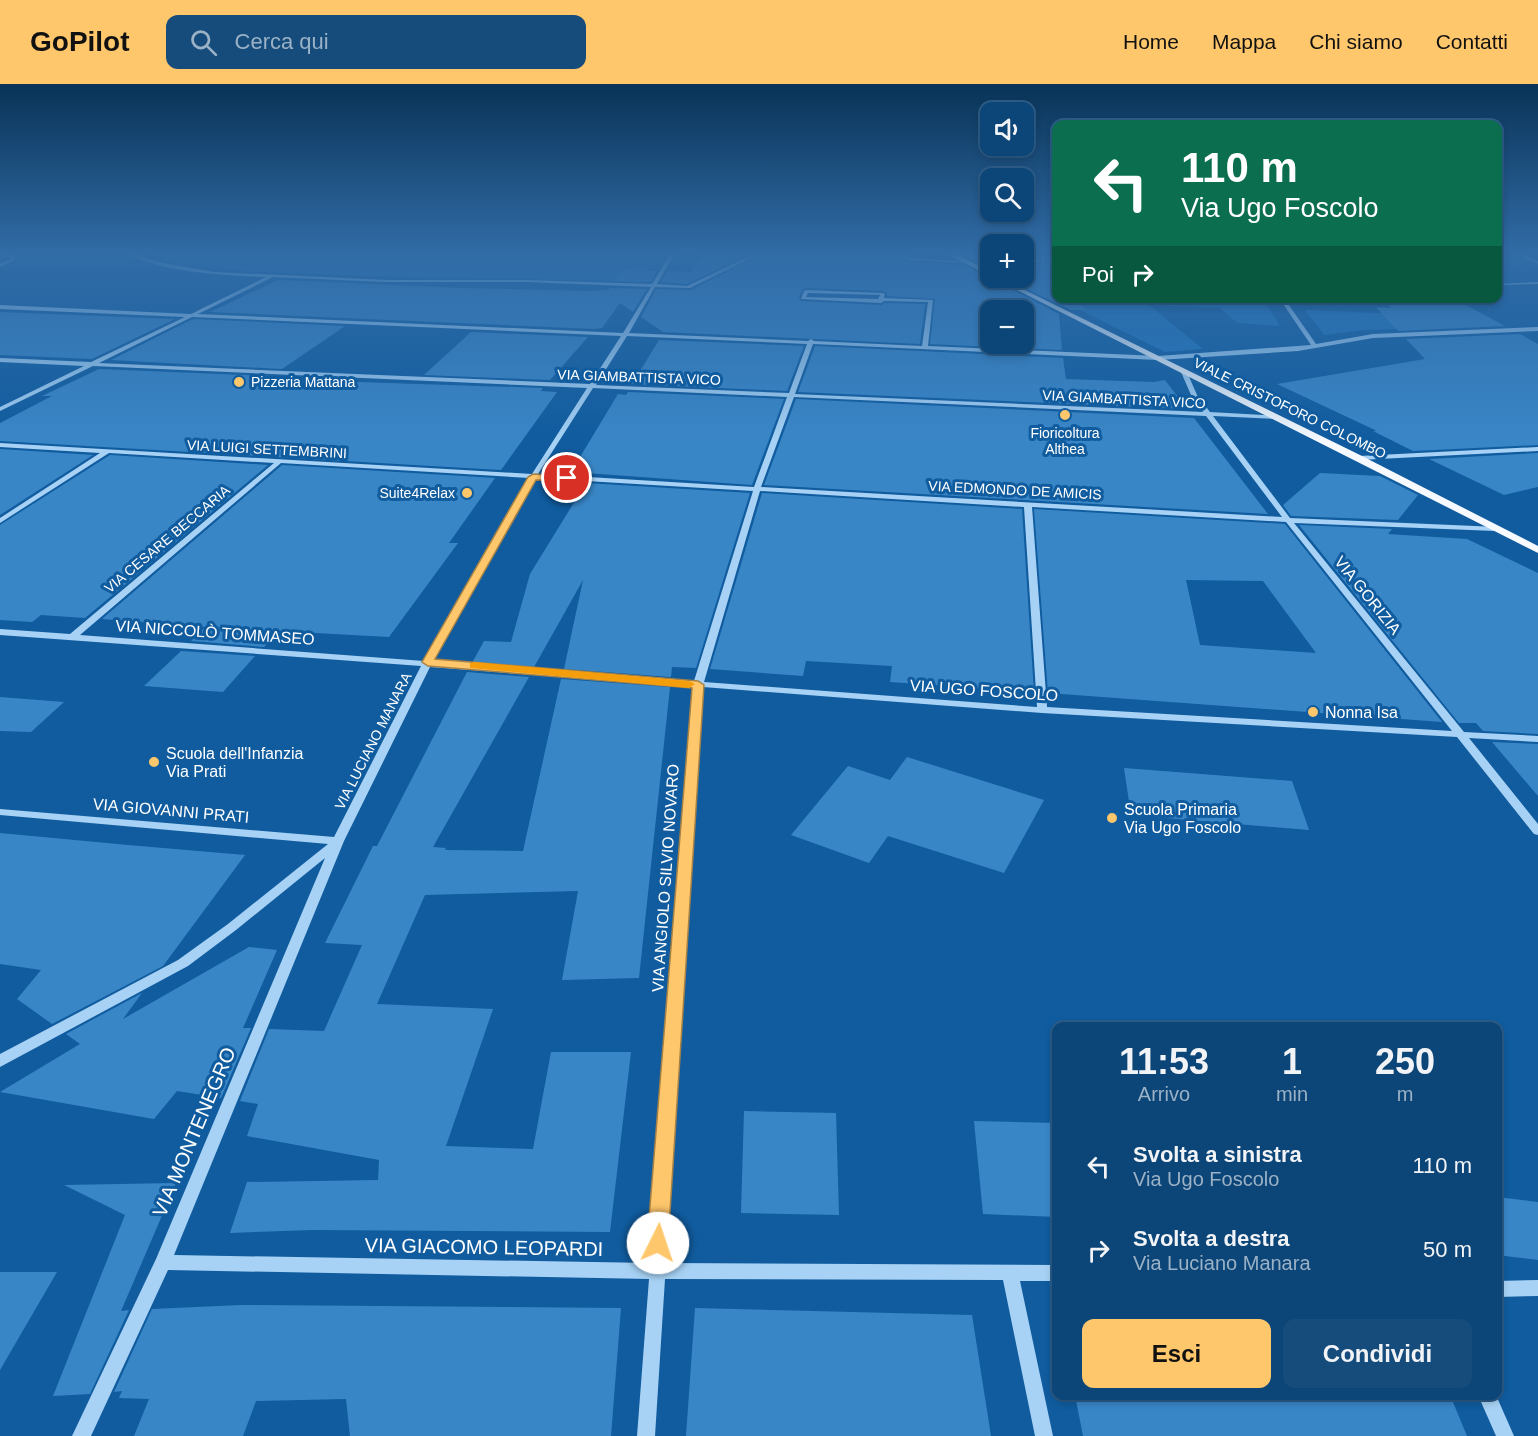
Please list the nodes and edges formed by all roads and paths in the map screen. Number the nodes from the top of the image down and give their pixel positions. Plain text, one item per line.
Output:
1 (190, 316) edge
2 (242, 316) edge
3 (636, 316) edge
4 (929, 316) edge
5 (1073, 316) edge
6 (1294, 316) edge
7 (1538, 329) edge
8 (626, 333) junction
9 (811, 341) junction
10 (1314, 345) junction
11 (925, 347) junction
12 (1158, 358) junction
13 (0, 360) edge
14 (91, 364) junction
15 (1184, 372) junction
16 (591, 386) junction
17 (790, 395) junction
18 (0, 409) edge
19 (1208, 414) junction
20 (1277, 417) junction
21 (0, 445) edge
22 (1538, 449) edge
23 (108, 451) junction
24 (1359, 458) junction
25 (279, 462) junction
26 (533, 477) junction
27 (757, 489) junction
28 (1028, 504) junction
29 (1288, 520) junction
30 (0, 521) edge
31 (1495, 529) junction
32 (1538, 550) edge
33 (0, 632) edge
34 (72, 637) junction
35 (428, 662) junction
36 (698, 685) junction
37 (1042, 710) junction
38 (1463, 735) junction
39 (1538, 739) edge
40 (0, 812) edge
41 (1538, 831) edge
42 (338, 841) junction
43 (0, 1061) edge
44 (163, 1262) junction
45 (656, 1271) junction
46 (1010, 1272) junction
47 (1052, 1273) edge
48 (1538, 1288) edge
49 (1502, 1289) edge
50 (1489, 1400) edge
51 (81, 1436) edge
52 (646, 1436) edge
53 (1044, 1436) edge
54 (1505, 1436) edge

1 - 14 street
2 - 8 street
3 - 8 street, VIA LUCIANO MANARA
4 - 11 street
5 - 12 main road, VIALE CRISTOFORO COLOMBO
6 - 10 street
7 - 10 street
8 - 9 street
8 - 16 street, VIA LUCIANO MANARA
9 - 11 street
9 - 17 street, VIA ANGIOLO SILVIO NOVARO
10 - 12 street
11 - 12 street
12 - 15 main road, VIALE CRISTOFORO COLOMBO
13 - 14 street, VIA GIAMBATTISTA VICO
14 - 16 street, VIA GIAMBATTISTA VICO
14 - 18 street
15 - 19 street, VIA GORIZIA
15 - 20 main road, VIALE CRISTOFORO COLOMBO
16 - 17 street, VIA GIAMBATTISTA VICO
16 - 26 street, VIA LUCIANO MANARA
17 - 19 street, VIA GIAMBATTISTA VICO
17 - 27 street, VIA ANGIOLO SILVIO NOVARO
19 - 20 street, VIA GIAMBATTISTA VICO
19 - 29 street, VIA GORIZIA
20 - 24 main road, VIALE CRISTOFORO COLOMBO
21 - 23 street, VIA LUIGI SETTEMBRINI
22 - 24 street
23 - 25 street, VIA LUIGI SETTEMBRINI
23 - 30 street
24 - 31 main road, VIALE CRISTOFORO COLOMBO
25 - 26 street, VIA LUIGI SETTEMBRINI
25 - 34 street, VIA CESARE BECCARIA
26 - 27 street, VIA EDMONDO DE AMICIS
26 - 35 street, VIA LUCIANO MANARA
27 - 28 street, VIA EDMONDO DE AMICIS
27 - 36 street, VIA ANGIOLO SILVIO NOVARO
28 - 29 street, VIA EDMONDO DE AMICIS
28 - 37 street
29 - 31 street, VIA EDMONDO DE AMICIS
29 - 38 street, VIA GORIZIA
31 - 32 main road, VIALE CRISTOFORO COLOMBO
33 - 34 street, VIA NICCOLÒ TOMMASEO
34 - 35 street, VIA NICCOLÒ TOMMASEO
35 - 36 street, VIA UGO FOSCOLO
35 - 42 street, VIA LUCIANO MANARA
36 - 37 street, VIA UGO FOSCOLO
36 - 45 street, VIA ANGIOLO SILVIO NOVARO
37 - 38 street, VIA UGO FOSCOLO
38 - 39 street, VIA UGO FOSCOLO
38 - 41 street, VIA GORIZIA
40 - 42 street, VIA GIOVANNI PRATI
42 - 43 street
42 - 44 street, VIA MONTENEGRO
44 - 45 street, VIA GIACOMO LEOPARDI
44 - 51 street, VIA MONTENEGRO
45 - 46 street, VIA GIACOMO LEOPARDI
45 - 52 street, VIA ANGIOLO SILVIO NOVARO
46 - 47 street, VIA GIACOMO LEOPARDI
46 - 53 street
48 - 49 street
50 - 54 street

